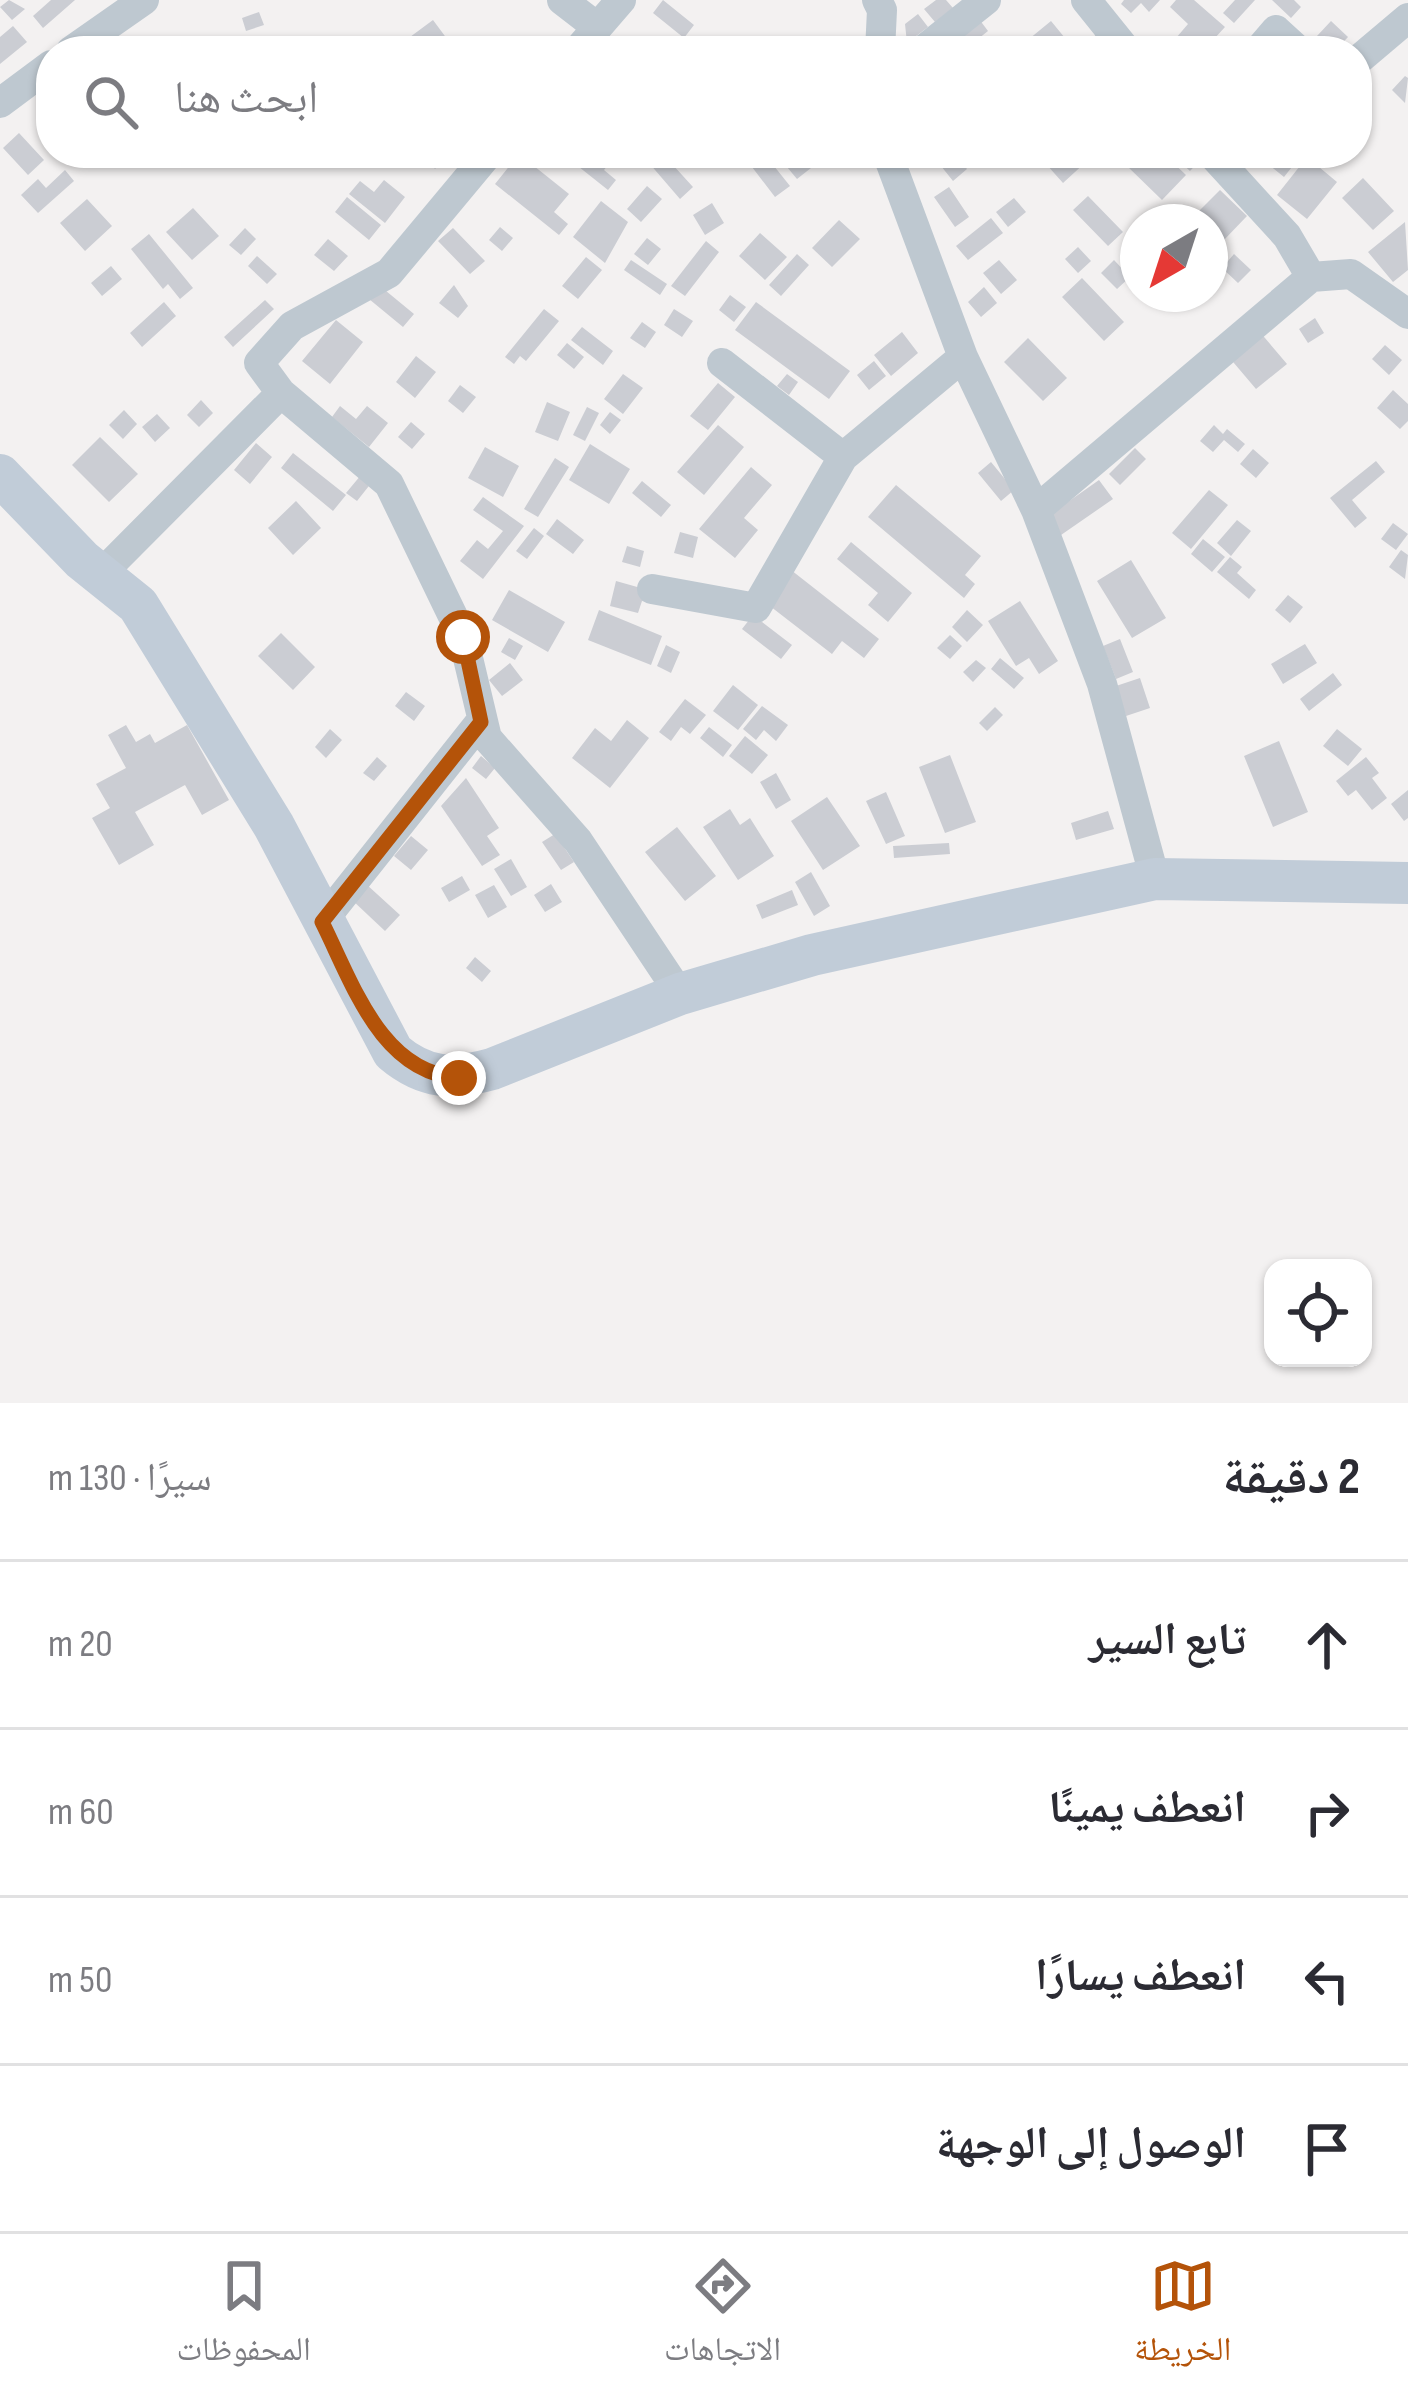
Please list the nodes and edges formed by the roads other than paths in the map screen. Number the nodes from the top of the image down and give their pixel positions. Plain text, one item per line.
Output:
1 (144, 0) edge
2 (562, 0) edge
3 (621, 0) edge
4 (877, 0) edge
5 (986, 0) edge
6 (1086, 0) edge
7 (1408, 17) edge
8 (597, 27) junction
9 (92, 36) edge
10 (590, 36) edge
11 (881, 36) edge
12 (941, 36) edge
13 (1115, 36) edge
14 (1372, 48) edge
15 (36, 76) edge
16 (0, 103) edge
17 (476, 168) edge
18 (893, 168) edge
19 (1225, 168) edge
20 (1311, 278) junction
21 (1408, 314) edge
22 (964, 357) junction
23 (722, 363) dead end
24 (281, 393) junction
25 (843, 457) junction
26 (8, 495) edge
27 (1036, 510) junction
28 (101, 574) junction
29 (652, 589) dead end
30 (481, 722) junction
31 (1155, 879) junction
32 (1408, 884) edge
33 (322, 922) junction
34 (680, 994) junction

1 - 9 street
2 - 8 street
3 - 8 street
4 - 11 street
5 - 12 street
6 - 13 street
7 - 14 street
8 - 10 street
15 - 16 street
17 - 24 street
18 - 22 street
19 - 20 street
20 - 21 street
20 - 27 street
22 - 25 street
22 - 27 street
23 - 25 street
24 - 28 street
24 - 30 street
25 - 29 street
26 - 28 street
27 - 31 street
28 - 33 street
30 - 33 street
30 - 34 street
31 - 32 street
31 - 34 street
33 - 34 street

